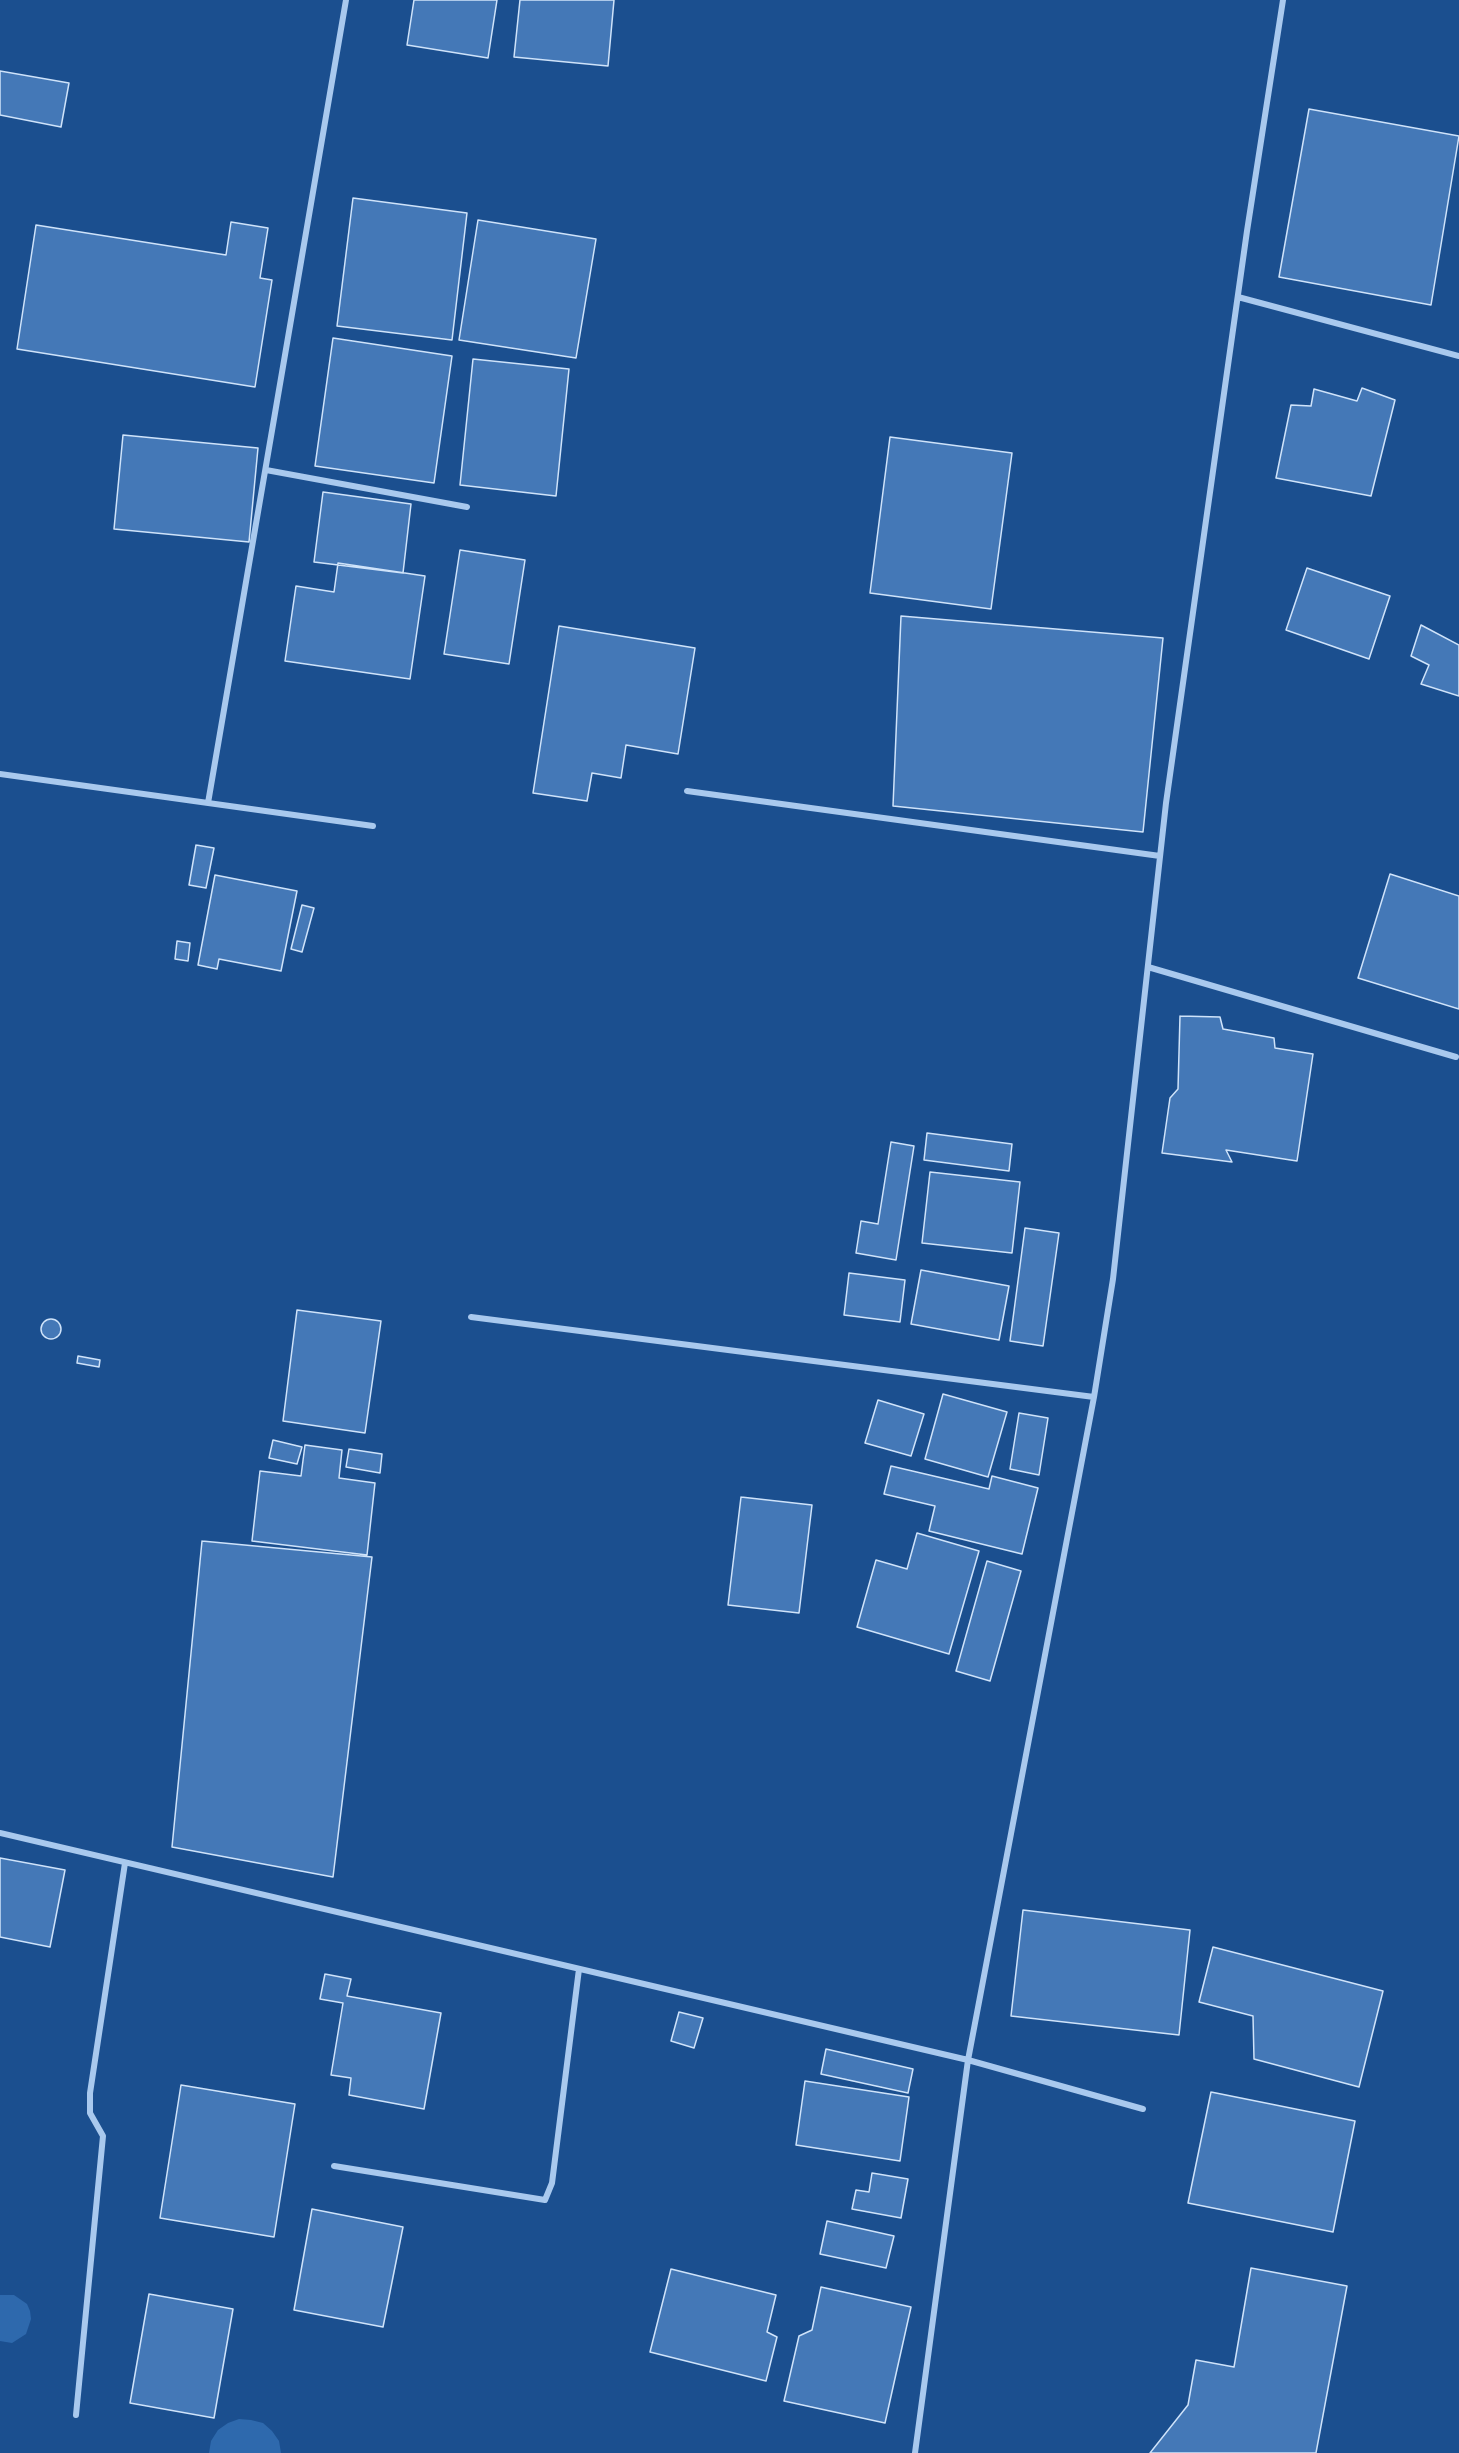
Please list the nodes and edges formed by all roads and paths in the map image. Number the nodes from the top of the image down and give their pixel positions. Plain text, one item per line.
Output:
1 (346, 0) edge
2 (1283, 0) edge
3 (1238, 297) junction
4 (1459, 356) edge
5 (266, 470) junction
6 (467, 507) dead end
7 (0, 774) edge
8 (687, 791) dead end
9 (208, 803) junction
10 (373, 826) dead end
11 (1160, 856) junction
12 (1148, 967) junction
13 (1456, 1057) dead end
14 (471, 1317) dead end
15 (1094, 1397) junction
16 (0, 1833) edge
17 (125, 1863) junction
18 (579, 1969) junction
19 (968, 2060) junction
20 (1143, 2109) dead end
21 (334, 2166) dead end
22 (75, 2415) dead end
23 (915, 2453) edge

1 - 5 street
2 - 3 street
3 - 4 street
3 - 11 street
5 - 6 street
5 - 9 street
7 - 9 street
8 - 11 street
9 - 10 street
11 - 12 street
12 - 13 street
12 - 15 street
14 - 15 street
15 - 19 street
16 - 17 street
17 - 18 street
17 - 22 street
18 - 19 street
18 - 21 street
19 - 20 street
19 - 23 street

